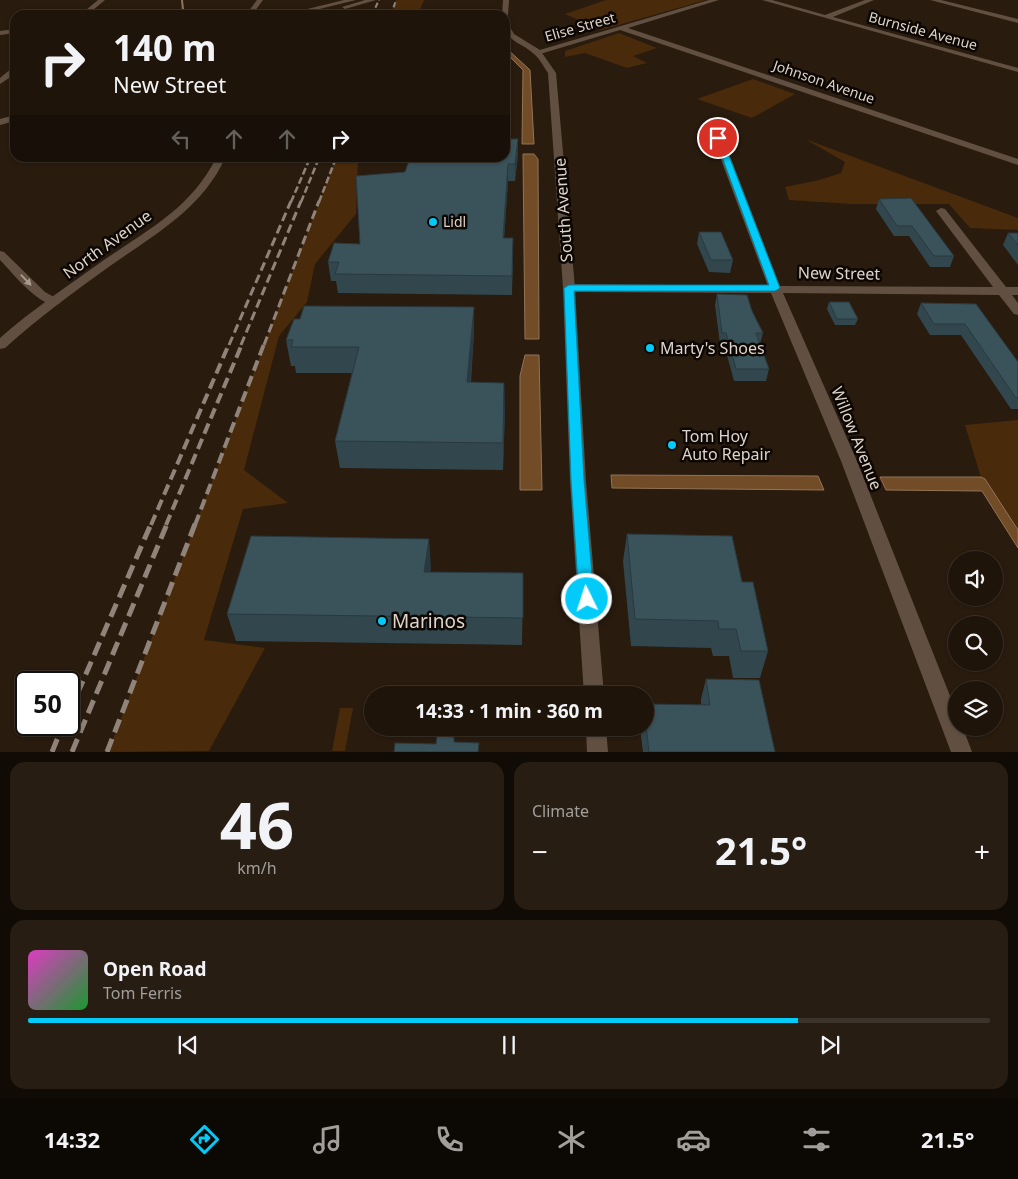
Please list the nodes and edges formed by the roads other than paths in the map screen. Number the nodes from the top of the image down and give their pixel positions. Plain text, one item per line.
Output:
1 (102, 0) edge
2 (353, 0) edge
3 (373, 0) edge
4 (716, 0) edge
5 (764, 0) edge
6 (871, 0) edge
7 (932, 0) edge
8 (89, 10) edge
9 (308, 10) edge
10 (333, 10) edge
11 (825, 17) junction
12 (1018, 20) edge
13 (622, 28) junction
14 (510, 33) edge
15 (537, 52) junction
16 (1018, 70) edge
17 (10, 74) edge
18 (0, 82) edge
19 (718, 138) dead end
20 (219, 162) edge
21 (1018, 162) edge
22 (941, 211) dead end
23 (0, 254) edge
24 (569, 288) junction
25 (775, 288) junction
26 (1002, 291) junction
27 (1018, 291) edge
28 (55, 302) junction
29 (1018, 312) edge
30 (0, 345) edge
31 (593, 686) edge
32 (597, 736) edge
33 (598, 752) edge
34 (962, 752) edge

1 - 8 street
2 - 9 street
3 - 10 street
4 - 13 street, Elise Street
5 - 11 street, Burnside Avenue
6 - 11 street
7 - 12 street
11 - 16 street, Burnside Avenue
13 - 15 street, Elise Street
13 - 21 street, Johnson Avenue
14 - 15 street, South Avenue
15 - 24 street, South Avenue
17 - 18 street
19 - 25 street, Willow Avenue
20 - 28 street, North Avenue
22 - 26 street
23 -> 28 street
24 - 25 street, New Street
24 - 31 street, South Avenue
25 - 26 street, New Street
25 - 34 street, Willow Avenue
26 - 27 street, New Street
26 - 29 street
28 - 30 street, North Avenue
32 - 33 street

